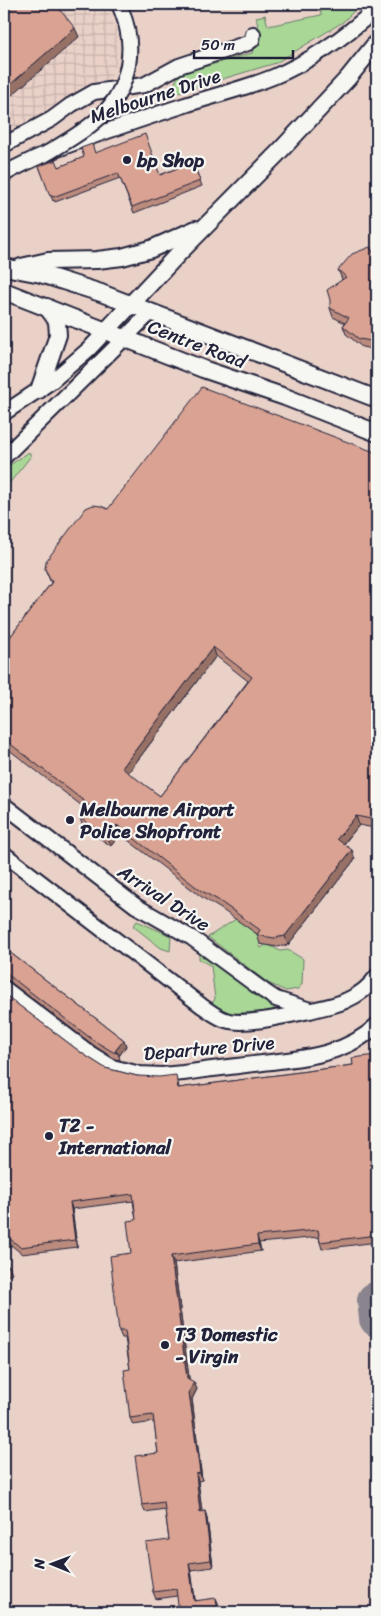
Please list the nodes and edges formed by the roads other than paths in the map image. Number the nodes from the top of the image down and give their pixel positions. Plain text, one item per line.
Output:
1 (119, 4) edge
2 (377, 8) edge
3 (253, 34) dead end
4 (377, 42) edge
5 (4, 145) edge
6 (44, 155) junction
7 (4, 174) edge
8 (207, 224) junction
9 (9, 268) edge
10 (4, 291) edge
11 (131, 304) junction
12 (47, 307) junction
13 (151, 312) junction
14 (106, 330) junction
15 (125, 338) junction
16 (39, 390) junction
17 (377, 399) edge
18 (4, 413) edge
19 (377, 433) edge
20 (4, 457) edge
21 (4, 805) edge
22 (4, 854) edge
23 (377, 976) edge
24 (4, 988) edge
25 (310, 1010) junction
26 (377, 1025) edge

1 - 6 street, bridge
2 - 6 street, Melbourne Drive, bridge
3 - 5 street
4 - 8 main road
6 - 7 street
8 - 9 main road
8 - 11 main road
9 - 11 main road, Centre Road
10 - 12 main road, Centre Road
11 - 13 main road, Centre Road
11 - 14 main road
12 - 14 main road, Centre Road
12 - 16 main road
13 - 15 street
13 - 17 main road, Centre Road
14 - 15 main road, Centre Road
14 - 16 street
15 - 19 main road, Centre Road
15 - 20 street
16 - 18 street
21 - 25 street, Arrival Drive
22 - 25 street
23 - 25 street
24 - 26 street, Departure Drive

